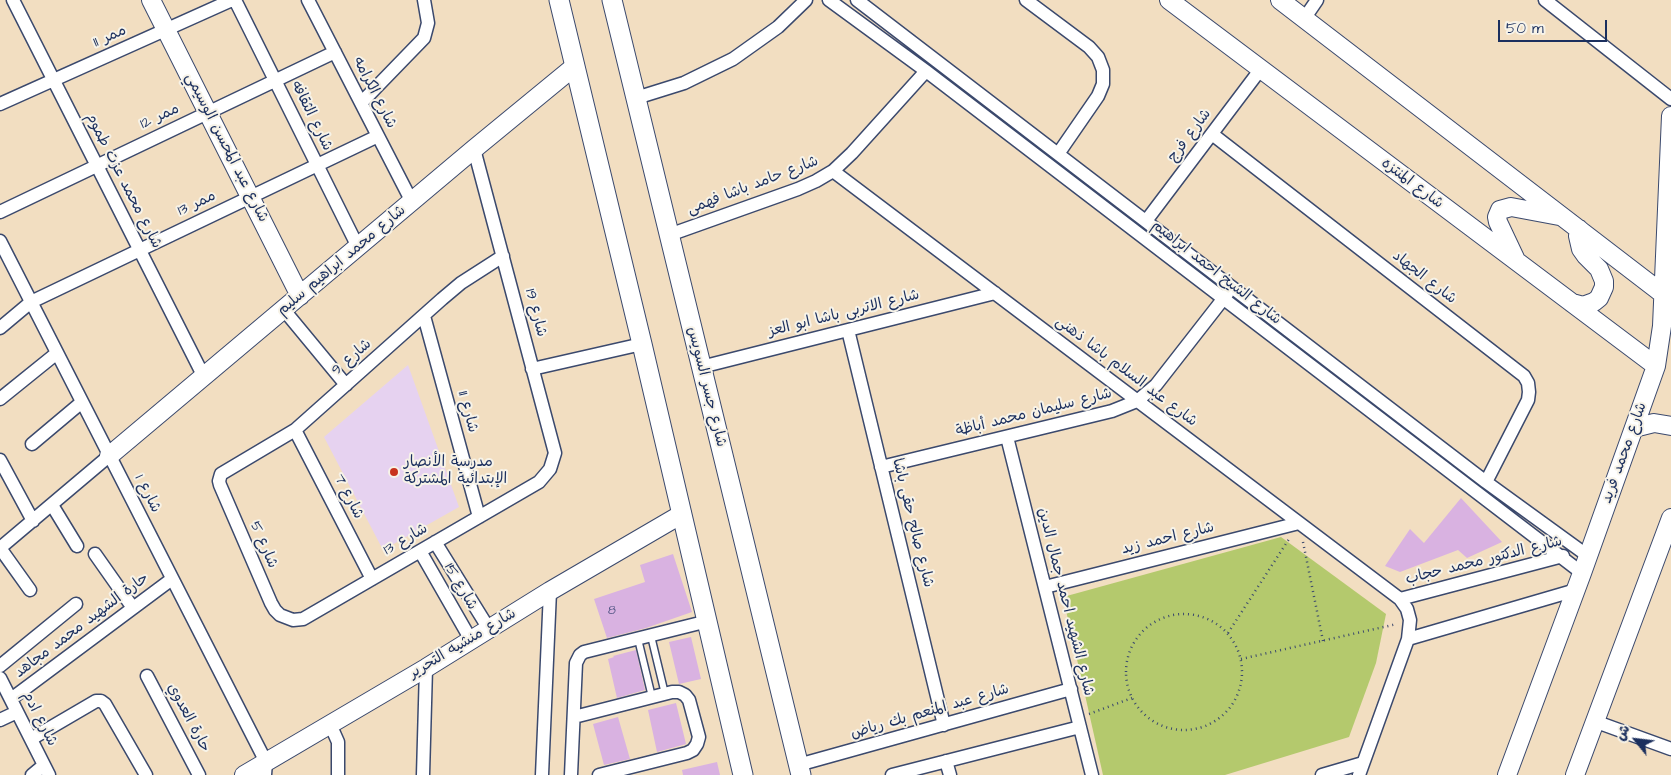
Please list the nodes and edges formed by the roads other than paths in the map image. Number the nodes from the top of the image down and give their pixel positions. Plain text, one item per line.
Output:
1 (13, 0) edge
2 (151, 0) edge
3 (234, 0) edge
4 (308, 0) edge
5 (424, 0) edge
6 (559, 0) edge
7 (612, 0) edge
8 (806, 0) edge
9 (829, 0) edge
10 (857, 0) edge
11 (1026, 0) edge
12 (1169, 0) edge
13 (1280, 0) edge
14 (1318, 0) edge
15 (1545, 0) edge
16 (1304, 19) junction
17 (166, 30) junction
18 (335, 52) junction
19 (575, 66) junction
20 (1260, 70) junction
21 (926, 71) junction
22 (53, 80) junction
23 (275, 80) junction
24 (636, 98) junction
25 (1671, 99) edge
26 (361, 103) junction
27 (0, 104) edge
28 (208, 113) junction
29 (1671, 116) edge
30 (1212, 134) junction
31 (378, 136) junction
32 (474, 149) junction
33 (1058, 154) junction
34 (317, 165) junction
35 (97, 166) junction
36 (833, 171) junction
37 (250, 197) junction
38 (412, 202) junction
39 (0, 212) edge
40 (1562, 217) junction
41 (1146, 221) junction
42 (1578, 229) junction
43 (1668, 231) edge
44 (669, 235) junction
45 (0, 241) edge
46 (358, 247) junction
47 (140, 250) junction
48 (503, 256) junction
49 (1517, 262) junction
50 (1232, 287) junction
51 (995, 293) junction
52 (1663, 294) junction
53 (300, 296) junction
54 (1223, 299) junction
55 (31, 302) junction
56 (1572, 303) junction
57 (284, 310) junction
58 (424, 316) junction
59 (0, 328) edge
60 (848, 330) junction
61 (642, 344) junction
62 (57, 353) junction
63 (1656, 366) junction
64 (701, 367) junction
65 (532, 369) junction
66 (204, 377) junction
67 (346, 385) junction
68 (0, 399) edge
69 (1137, 401) junction
70 (82, 402) junction
71 (1671, 426) edge
72 (1634, 428) junction
73 (295, 430) junction
74 (1007, 437) junction
75 (32, 444) dead end
76 (109, 456) junction
77 (0, 460) edge
78 (881, 467) junction
79 (220, 477) joint
80 (539, 482) joint
81 (1486, 482) junction
82 (52, 505) junction
83 (682, 514) junction
84 (479, 517) junction
85 (1671, 518) edge
86 (33, 521) junction
87 (1299, 523) junction
88 (435, 542) junction
89 (77, 546) dead end
90 (0, 548) edge
91 (420, 551) junction
92 (95, 554) dead end
93 (1558, 556) junction
94 (1588, 556) junction
95 (172, 579) junction
96 (372, 579) junction
97 (1579, 582) junction
98 (1045, 587) junction
99 (30, 590) dead end
100 (550, 591) junction
101 (1400, 599) junction
102 (76, 604) dead end
103 (133, 608) junction
104 (288, 619) joint
105 (708, 622) junction
106 (489, 629) junction
107 (651, 636) junction
108 (638, 639) junction
109 (1408, 639) junction
110 (471, 640) junction
111 (0, 666) edge
112 (426, 668) junction
113 (147, 676) dead end
114 (0, 678) edge
115 (1071, 690) junction
116 (665, 694) junction
117 (652, 698) junction
118 (11, 700) junction
119 (17, 712) junction
120 (574, 717) junction
121 (0, 720) edge
122 (1594, 721) junction
123 (1079, 722) junction
124 (328, 725) junction
125 (944, 725) junction
126 (31, 740) junction
127 (1671, 749) edge
128 (946, 761) junction
129 (1363, 763) junction
130 (265, 768) edge
131 (47, 770) edge
132 (800, 770) edge
133 (32, 775) edge
134 (146, 775) edge
135 (199, 775) edge
136 (244, 775) edge
137 (338, 775) edge
138 (422, 775) edge
139 (542, 775) edge
140 (571, 775) edge
141 (599, 775) edge
142 (743, 775) edge
143 (892, 775) edge
144 (950, 775) edge
145 (1092, 775) edge
146 (1322, 775) edge
147 (1359, 775) edge
148 (1507, 775) edge
149 (1575, 775) edge

1 - 22 street, شارع محمد عزت طموم
2 - 17 street, شارع عبد المحسن الوسيمي
3 - 17 street, ممر 11
3 - 23 street, شارع الثقافه
4 - 18 street, شارع الكرامه
5 - 26 street
6 - 19 main road
7 - 24 main road, شارع جسر السويس
8 - 24 street
9 - 21 street, شارع الشيخ احمد ابراهيم
10 - 33 street, شارع الشيخ احمد ابراهيم
11 - 33 street
12 - 20 street, شارع المنتزه
13 - 16 street
14 - 16 street
15 - 25 street
16 - 40 street
17 - 22 street, ممر 11
17 - 28 street, شارع عبد المحسن الوسيمي
18 - 23 street, ممر 12
18 - 26 street, شارع الكرامه
19 - 32 street, شارع محمد ابراهيم سليم
19 - 61 main road
20 - 30 street, شارع فرج
20 - 49 street, شارع المنتزه
21 - 36 street, شارع حامد باشا فهمى
21 - 54 street, شارع الشيخ احمد ابراهيم
22 - 27 street, ممر 11
22 - 35 street, شارع محمد عزت طموم
23 - 28 street, ممر 12
23 - 34 street, شارع الثقافه
24 - 44 main road, شارع جسر السويس
26 - 31 street, شارع الكرامه
28 - 35 street, ممر 12
28 - 37 street, شارع عبد المحسن الوسيمي
29 - 43 street, شارع محمد فريد
30 - 41 street, شارع فرج
30 - 81 street, شارع الجهاد
31 - 34 street, ممر 13
31 - 38 street, شارع الكرامه
32 - 38 street, شارع محمد ابراهيم سليم
32 - 48 street, شارع 19
33 - 41 street, شارع الشيخ احمد ابراهيم
34 - 37 street, ممر 13
34 - 46 street, شارع الثقافه
35 - 39 street, ممر 12
35 - 47 street, شارع محمد عزت طموم
36 - 44 street, شارع حامد باشا فهمى
36 - 51 street, شارع عبد السلام باشا ذهنى
37 - 47 street, ممر 13
37 - 53 street, شارع عبد المحسن الوسيمي
38 - 46 street, شارع محمد ابراهيم سليم
40 - 42 street
40 - 49 street
41 - 50 street, شارع الشيخ احمد ابراهيم
42 - 52 street
42 - 56 street
43 - 52 street, شارع محمد فريد
44 - 64 main road, شارع جسر السويس
45 - 55 street, شارع 1
46 - 53 street, شارع محمد ابراهيم سليم
47 - 55 street, ممر 13
47 - 66 street, شارع محمد عزت طموم
48 - 58 street, شارع 9
48 - 65 street, شارع 19
49 - 56 street, شارع المنتزه
50 - 54 street, شارع سليمان محمد أباظة
50 - 81 street, شارع الشيخ احمد ابراهيم
51 - 60 street, شارع الاتربى باشا ابو العز
51 - 69 street, شارع عبد السلام باشا ذهنى
52 - 63 street, شارع محمد فريد
53 - 57 street, شارع محمد ابراهيم سليم
54 - 69 street, شارع سليمان محمد أباظة
54 - 93 street, شارع الشيخ احمد ابراهيم
55 - 59 street, ممر 13
55 - 62 street, شارع 1
56 - 63 street, شارع المنتزه
57 - 66 street, شارع محمد ابراهيم سليم
57 - 67 street
58 - 67 street, شارع 9
58 - 84 street, شارع 11
60 - 64 street, شارع الاتربى باشا ابو العز
60 - 78 street, شارع صالح حقى باشا
61 - 65 street
61 - 83 main road
62 - 68 street
62 - 70 street, شارع 1
63 - 72 street, شارع محمد فريد
64 - 132 main road, شارع جسر السويس
65 - 80 street, شارع 19
66 - 76 street, شارع محمد ابراهيم سليم
67 - 73 street, شارع 9
69 - 74 street, شارع سليمان محمد أباظة
69 - 87 street, شارع عبد السلام باشا ذهنى
70 - 75 street
70 - 76 street, شارع 1
71 - 72 street
72 - 94 street, شارع محمد فريد
73 - 79 street, شارع 9
73 - 96 street, شارع 7
74 - 78 street, شارع سليمان محمد أباظة
74 - 98 street, شارع الشهيد احمد جمال الدين
76 - 82 street
76 - 95 street, شارع 1
77 - 86 street
78 - 125 street, شارع صالح حقى باشا
79 - 104 street, شارع 5
80 - 84 street, شارع 13
81 - 94 street, شارع الشيخ احمد ابراهيم
82 - 86 street
82 - 89 street
83 - 100 street, شارع منشيه التحرير
83 - 105 main road
84 - 88 street, شارع 13
85 - 122 street
86 - 90 street
87 - 98 street, شارع احمد زيد
87 - 101 street, شارع عبد السلام باشا ذهنى
88 - 91 street, شارع 13
88 - 106 street
90 - 99 street
91 - 96 street, شارع 13
91 - 110 street, شارع 15
92 - 103 street
93 - 94 street, شارع الدكتور محمد حجاب
93 - 97 street, شارع الشيخ احمد ابراهيم
93 - 101 street, شارع الدكتور محمد حجاب
94 - 97 street, شارع محمد فريد
95 - 103 street, حارة الشهيد محمد مجاهد
95 - 130 street, شارع 1
96 - 104 street, شارع 13
97 - 109 street
97 - 148 street, شارع محمد فريد
98 - 115 street, شارع الشهيد احمد جمال الدين
100 - 106 street, شارع منشيه التحرير
100 - 139 street
101 - 109 street, شارع الدكتور محمد حجاب
102 - 111 street
103 - 118 street, حارة الشهيد محمد مجاهد
105 - 107 street
105 - 142 main road
106 - 110 street, شارع منشيه التحرير
107 - 108 street
107 - 116 lane
108 - 117 lane
108 - 120 street
109 - 129 street
110 - 112 street, شارع منشيه التحرير
112 - 124 street, شارع منشيه التحرير
112 - 138 street
113 - 135 street, حارة العدوي
114 - 118 street, شارع ادم
115 - 123 street, شارع الشهيد احمد جمال الدين
115 - 125 street, شارع عبد المنعم بك رياض
116 - 117 street
116 - 141 street
117 - 120 street
118 - 119 street, شارع ادم
119 - 121 street
119 - 126 street, شارع ادم
120 - 140 street
122 - 127 street
122 - 149 street
123 - 128 street
123 - 145 street, شارع الشهيد احمد جمال الدين
124 - 130 street, شارع منشيه التحرير
124 - 137 street
125 - 132 street, شارع عبد المنعم بك رياض
126 - 131 street, شارع ادم
126 - 134 street
128 - 143 street
128 - 144 street
129 - 146 street
129 - 147 street
130 - 136 street, شارع منشيه التحرير
131 - 133 street

